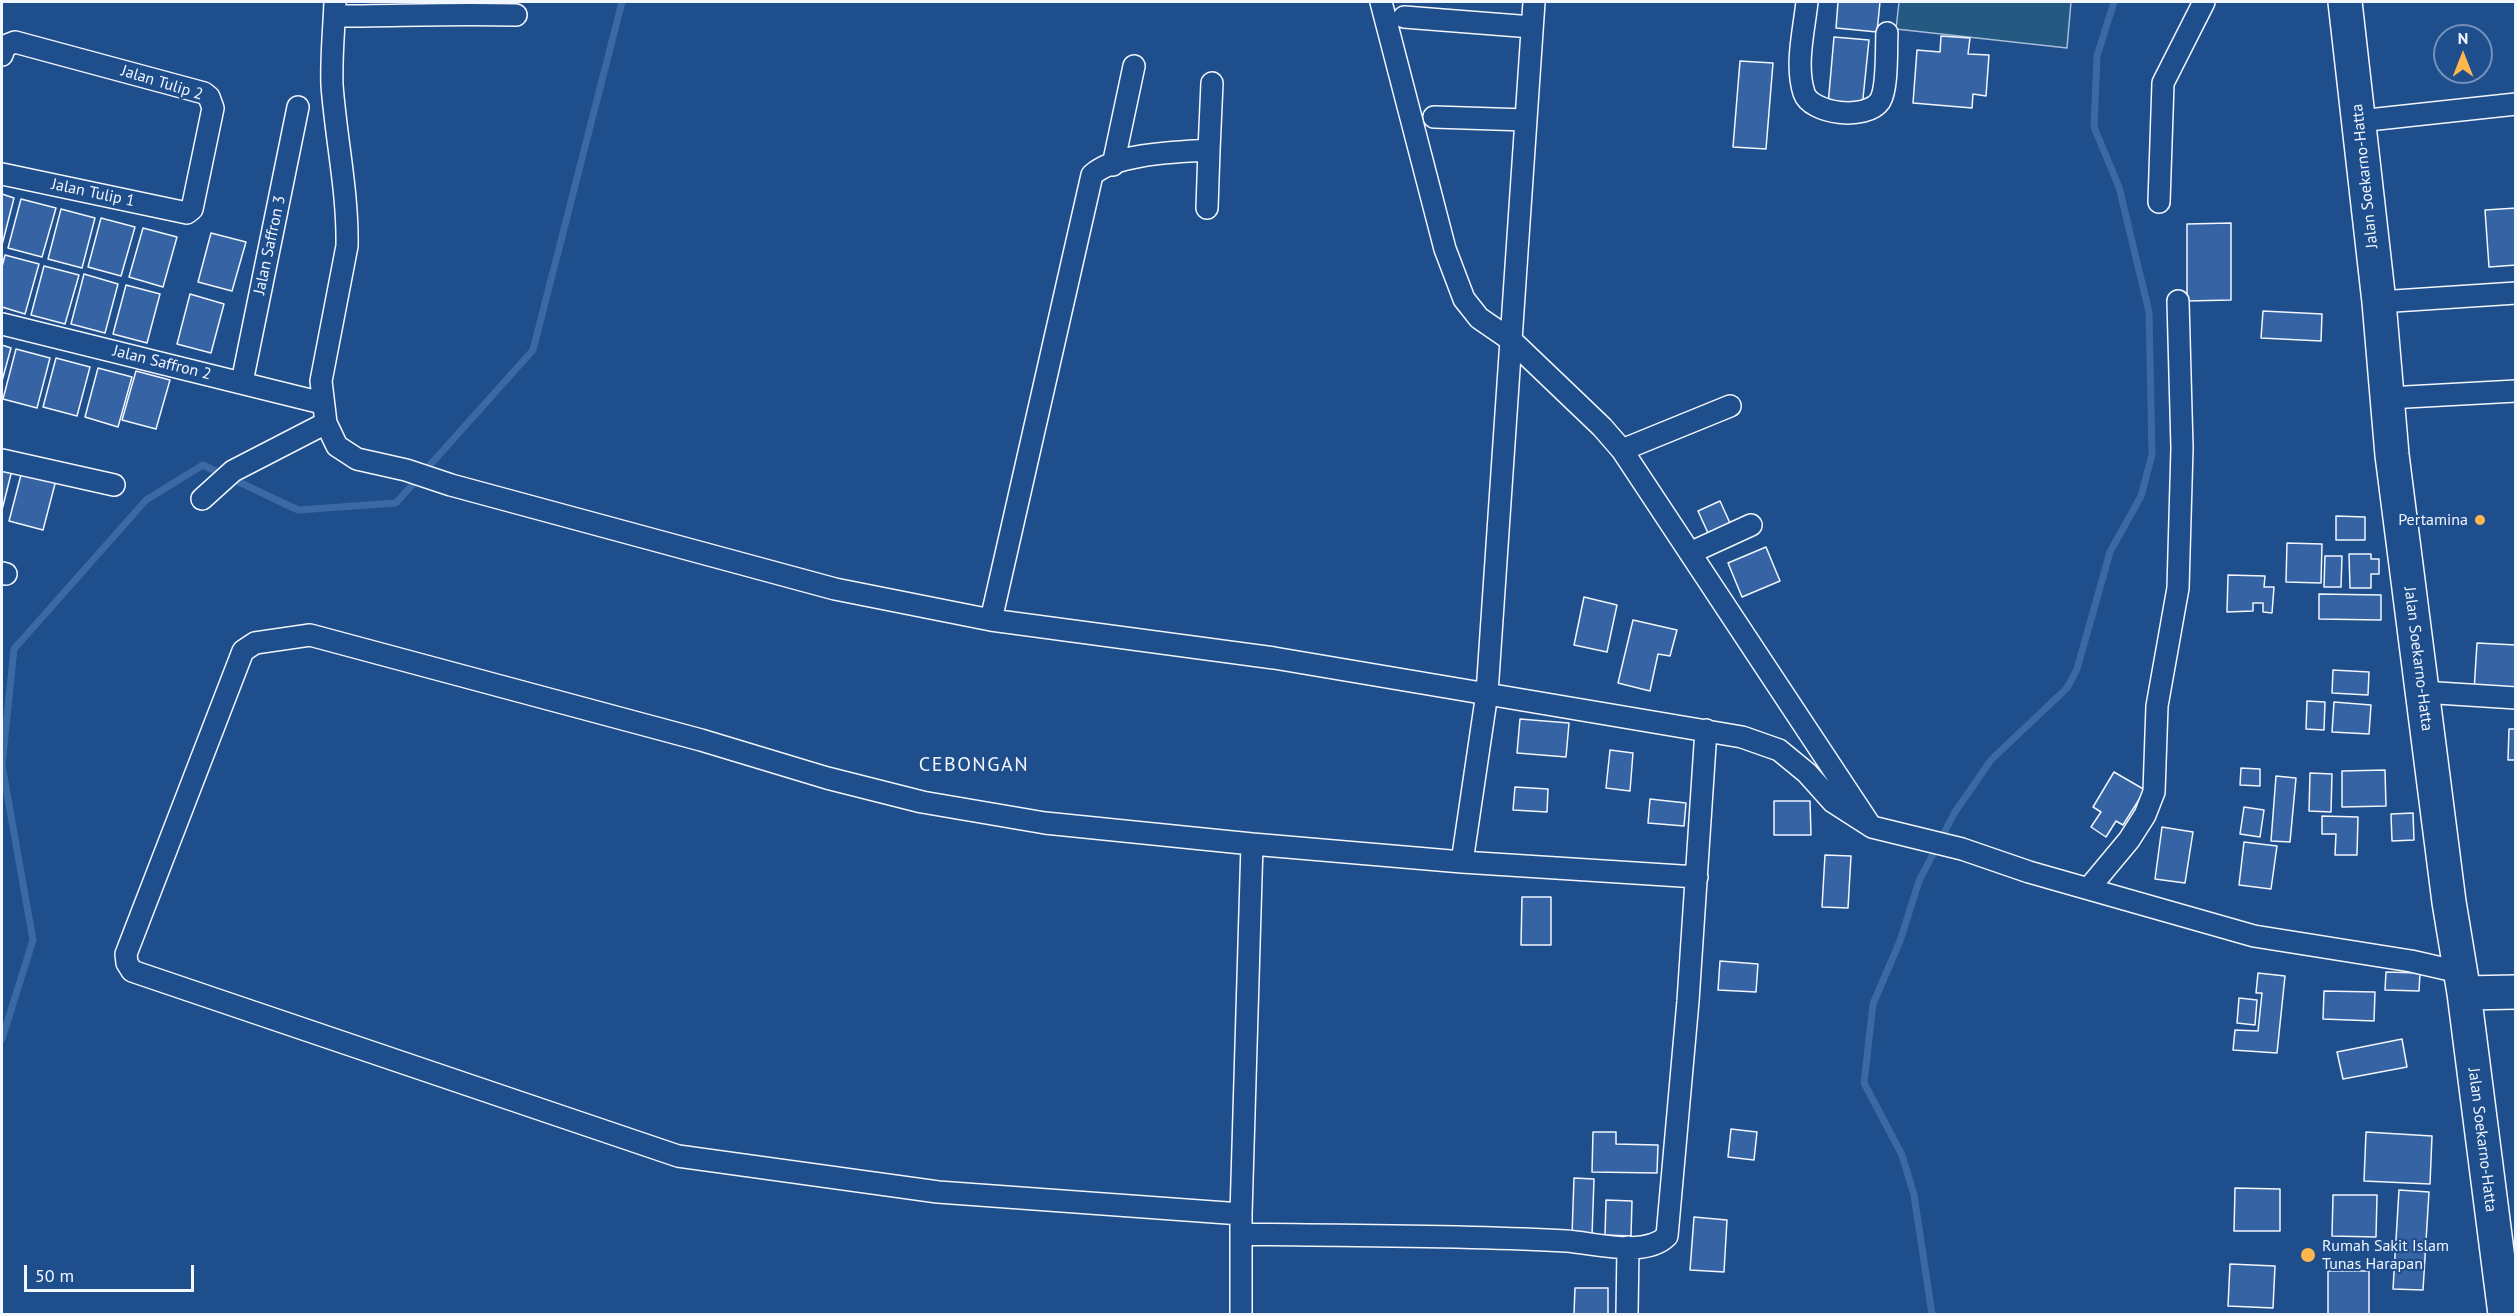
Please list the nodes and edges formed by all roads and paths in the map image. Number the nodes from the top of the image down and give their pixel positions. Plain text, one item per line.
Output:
1 (1381, 2) edge
2 (1534, 2) edge
3 (1807, 2) edge
4 (2204, 2) edge
5 (2345, 2) edge
6 (335, 9) edge
7 (516, 15) dead end
8 (1404, 17) dead end
9 (1532, 27) junction
10 (1887, 33) dead end
11 (2, 55) edge
12 (1134, 66) dead end
13 (1212, 83) dead end
14 (2516, 104) edge
15 (298, 107) dead end
16 (1434, 117) dead end
17 (1526, 120) junction
18 (2359, 121) junction
19 (1209, 150) junction
20 (1113, 165) junction
21 (2, 174) edge
22 (2159, 202) dead end
23 (1207, 208) dead end
24 (184, 212) joint
25 (2516, 293) edge
26 (2178, 301) dead end
27 (2379, 302) junction
28 (2, 324) edge
29 (1511, 340) junction
30 (242, 382) junction
31 (2516, 391) edge
32 (2388, 398) junction
33 (1730, 406) dead end
34 (324, 413) junction
35 (1622, 450) junction
36 (2, 460) edge
37 (114, 485) dead end
38 (209, 492) dead end
39 (1752, 525) dead end
40 (1690, 554) junction
41 (991, 620) junction
42 (2422, 692) junction
43 (1487, 693) junction
44 (2516, 698) edge
45 (1706, 730) junction
46 (1872, 827) junction
47 (1252, 844) junction
48 (1462, 862) junction
49 (1697, 877) junction
50 (2089, 888) junction
51 (2462, 982) junction
52 (2516, 992) edge
53 (1241, 1224) junction
54 (1628, 1247) junction
55 (1241, 1314) edge
56 (1627, 1314) edge
57 (2505, 1314) edge

1 - 29 street
2 - 9 street
3 - 10 street
4 - 22 street
5 - 18 main road, Jalan Soekarno-Hatta
6 - 7 street
6 - 34 street
8 - 9 street
9 - 17 street
11 - 24 street, Jalan Tulip 2
12 - 20 street
13 - 19 street
14 - 18 street
15 - 30 street, Jalan Saffron 3
16 - 17 street
17 - 29 street
18 - 27 main road, Jalan Soekarno-Hatta
19 - 20 street
19 - 23 street
20 - 41 street
21 - 24 street, Jalan Tulip 1
25 - 27 street
26 - 50 street
27 - 32 main road, Jalan Soekarno-Hatta
28 - 30 street, Jalan Saffron 2
29 - 35 street
29 - 43 street
30 - 34 street, Jalan Saffron 2
31 - 32 street
32 - 42 main road, Jalan Soekarno-Hatta
33 - 35 street
34 - 38 street
34 - 41 street
35 - 40 street
36 - 37 street
39 - 40 street
40 - 46 street
41 - 43 street
42 - 44 street
42 - 51 main road, Jalan Soekarno-Hatta
43 - 45 street
43 - 48 street
45 - 46 street
45 - 49 street
46 - 50 street
47 - 48 street
47 - 53 street
47 - 53 street
48 - 49 street
49 - 54 street
50 - 51 street
51 - 52 main road
51 - 57 main road, Jalan Soekarno-Hatta
53 - 54 street
53 - 55 street
54 - 56 street

